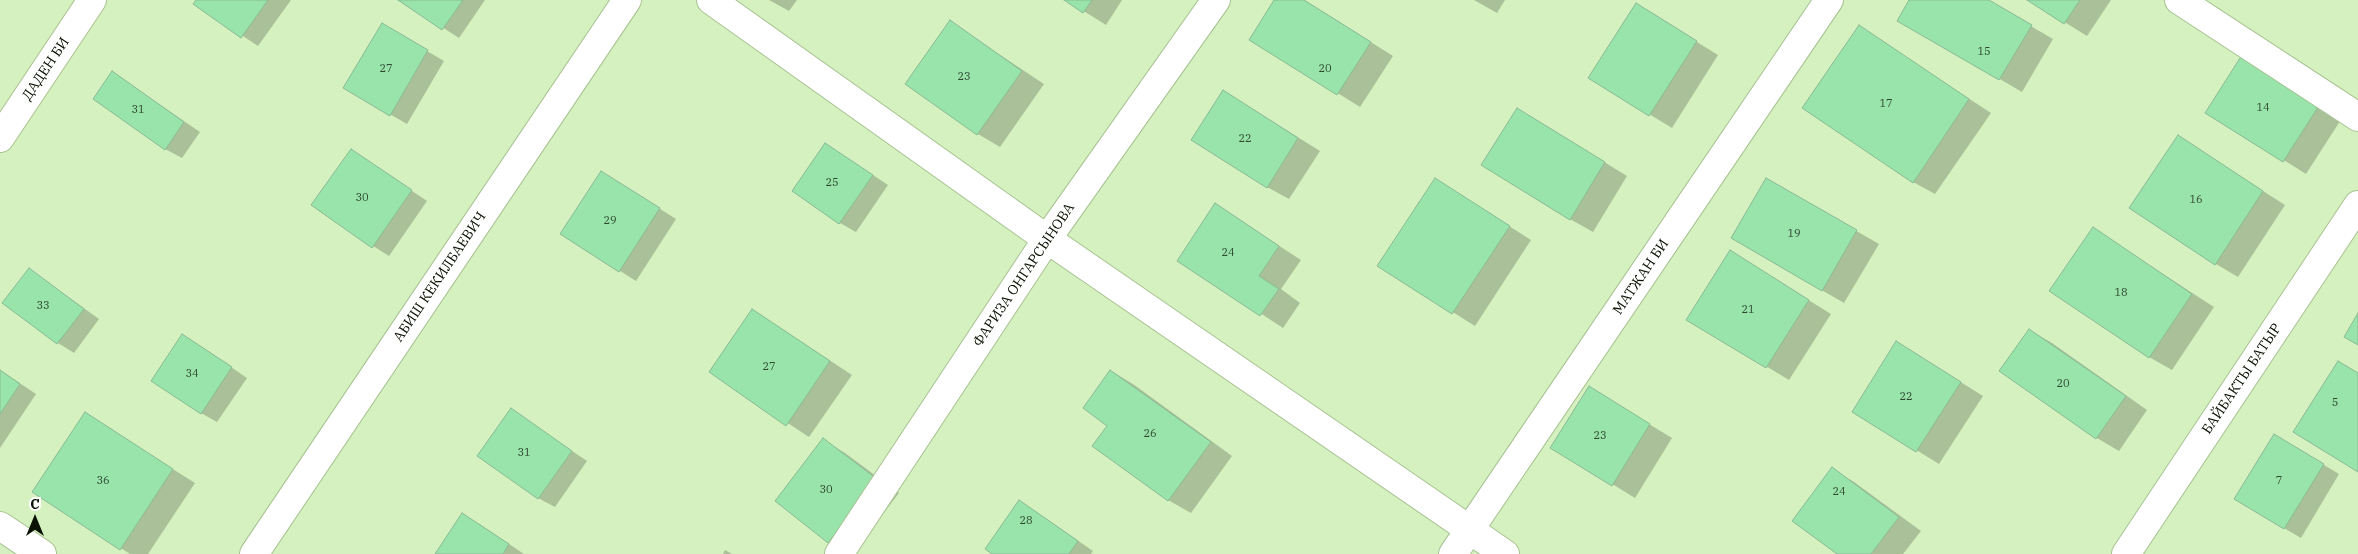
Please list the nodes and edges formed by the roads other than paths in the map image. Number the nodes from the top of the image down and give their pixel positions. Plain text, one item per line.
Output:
1 (92, 0) edge
2 (628, 0) edge
3 (711, 0) edge
4 (1216, 0) edge
5 (1829, 0) edge
6 (2179, 0) edge
7 (2358, 116) edge
8 (0, 138) edge
9 (2358, 204) edge
10 (1047, 239) junction
11 (0, 526) edge
12 (1470, 529) junction
13 (42, 554) edge
14 (254, 554) edge
15 (839, 554) edge
16 (1453, 554) edge
17 (1505, 554) edge
18 (2126, 554) edge

1 - 8 street, ДАДЕН БИ
2 - 14 street, АБИШ КЕКИЛБАЕВИЧ
3 - 10 street
4 - 10 street, ФАРИЗА ОНГАРСЫНОВА
5 - 12 street, МАТЖАН БИ
6 - 7 street
9 - 18 street, БАЙБАКТЫ БАТЫР
10 - 12 street
10 - 15 street, ФАРИЗА ОНГАРСЫНОВА
11 - 13 street
12 - 16 street, МАТЖАН БИ
12 - 17 street

